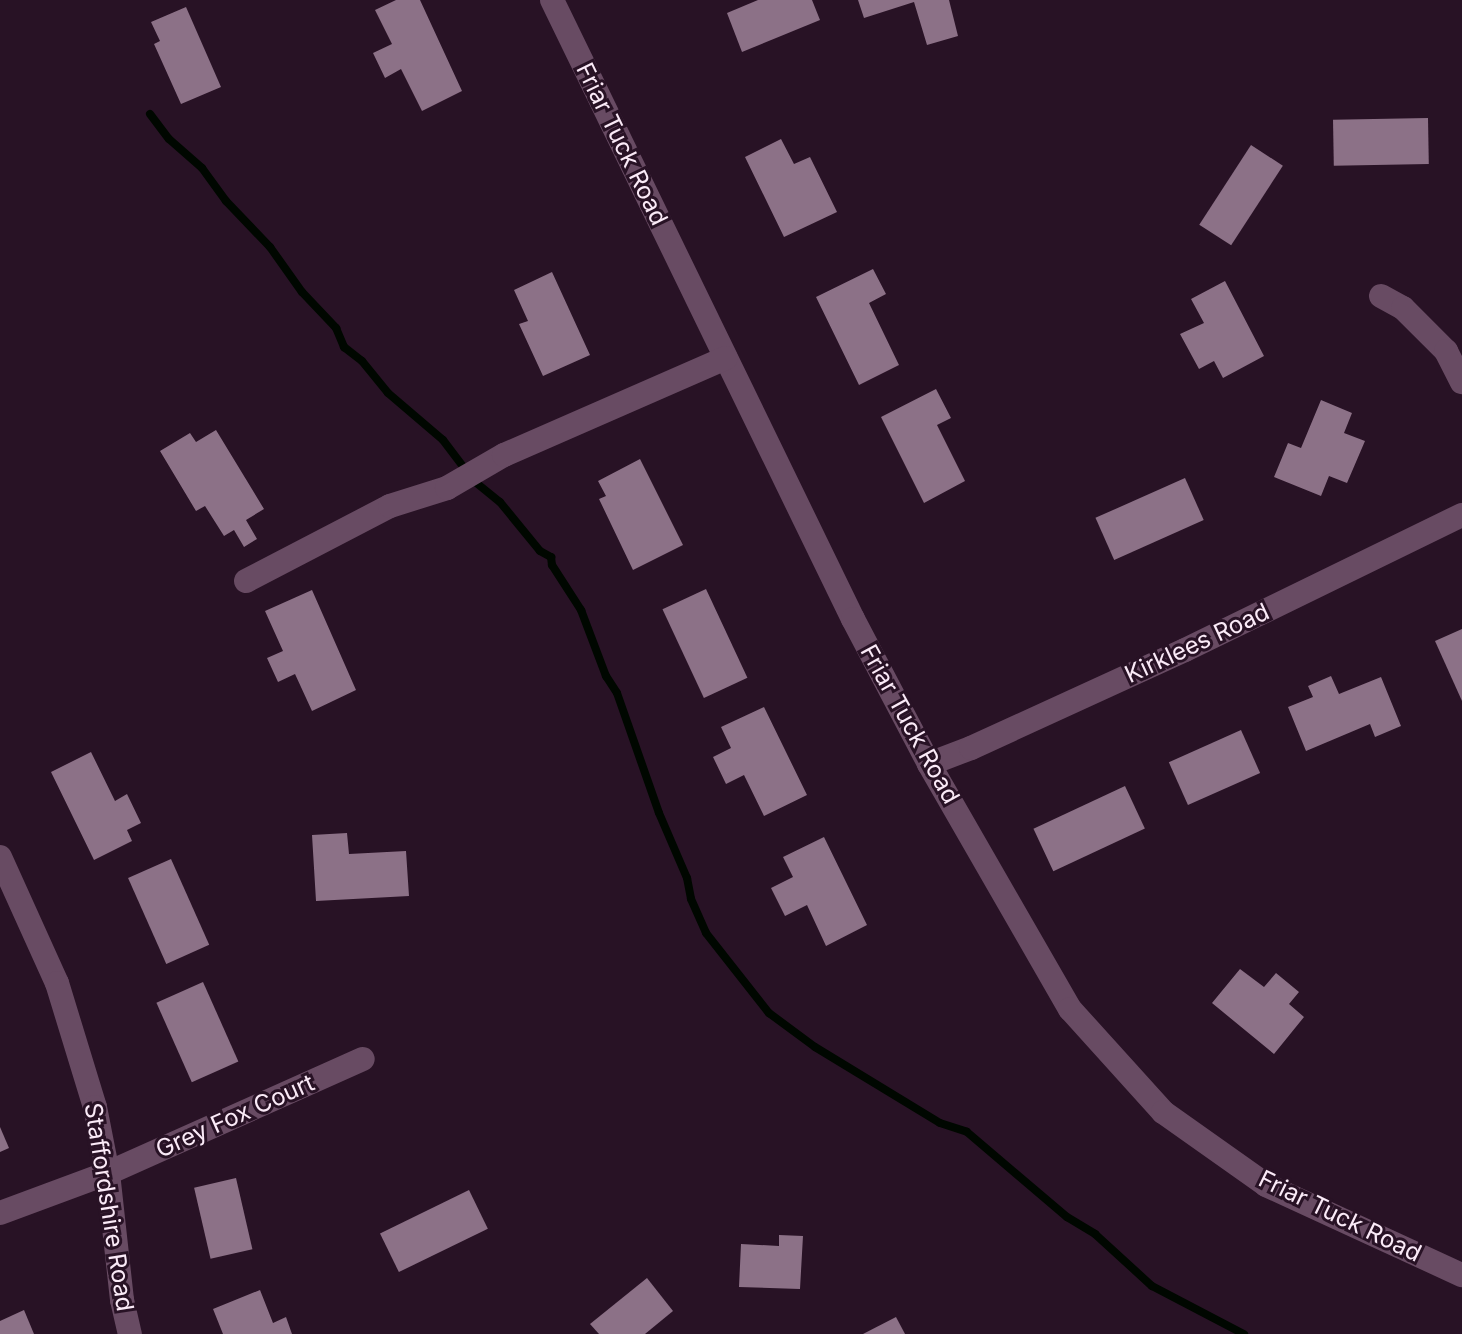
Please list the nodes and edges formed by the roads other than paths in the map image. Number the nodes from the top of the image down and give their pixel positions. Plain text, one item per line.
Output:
1 (552, 0) edge
2 (1381, 296) dead end
3 (726, 358) junction
4 (1462, 382) edge
5 (1462, 515) edge
6 (246, 581) dead end
7 (929, 764) junction
8 (0, 857) edge
9 (363, 1059) dead end
10 (108, 1173) junction
11 (0, 1213) edge
12 (1462, 1275) edge
13 (130, 1334) edge

1 - 3 street, Friar Tuck Road
2 - 4 street
3 - 6 street
3 - 7 street, Friar Tuck Road
5 - 7 street, Kirklees Road
7 - 12 street, Friar Tuck Road
8 - 10 street, Staffordshire Road
9 - 10 street, Grey Fox Court
10 - 11 street, Grey Fox Court
10 - 13 street, Staffordshire Road

